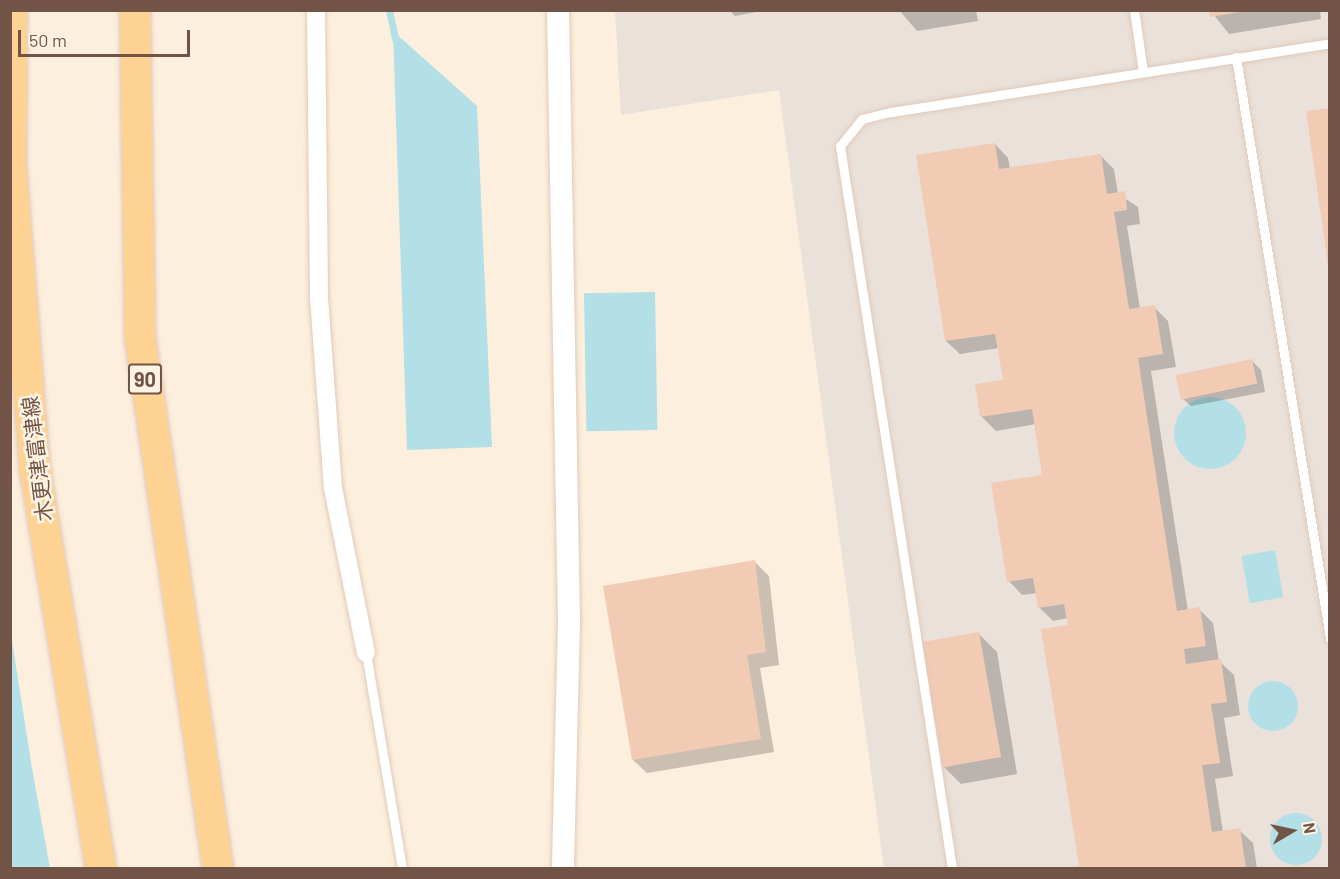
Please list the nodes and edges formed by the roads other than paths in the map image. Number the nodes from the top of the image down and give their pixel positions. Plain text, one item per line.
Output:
1 (12, 10) edge
2 (135, 10) edge
3 (316, 10) edge
4 (558, 10) edge
5 (1134, 10) edge
6 (1329, 43) edge
7 (1236, 57) junction
8 (1143, 72) junction
9 (1329, 638) edge
10 (366, 653) joint
11 (101, 868) edge
12 (218, 868) edge
13 (402, 868) edge
14 (563, 868) edge
15 (952, 868) edge

1 - 11 main road, 木更津富津線
2 - 12 main road, 90
3 - 10 street
4 - 14 street
5 - 8 lane
6 - 7 lane
7 - 8 lane
7 - 9 lane
8 - 15 lane
10 - 13 lane

